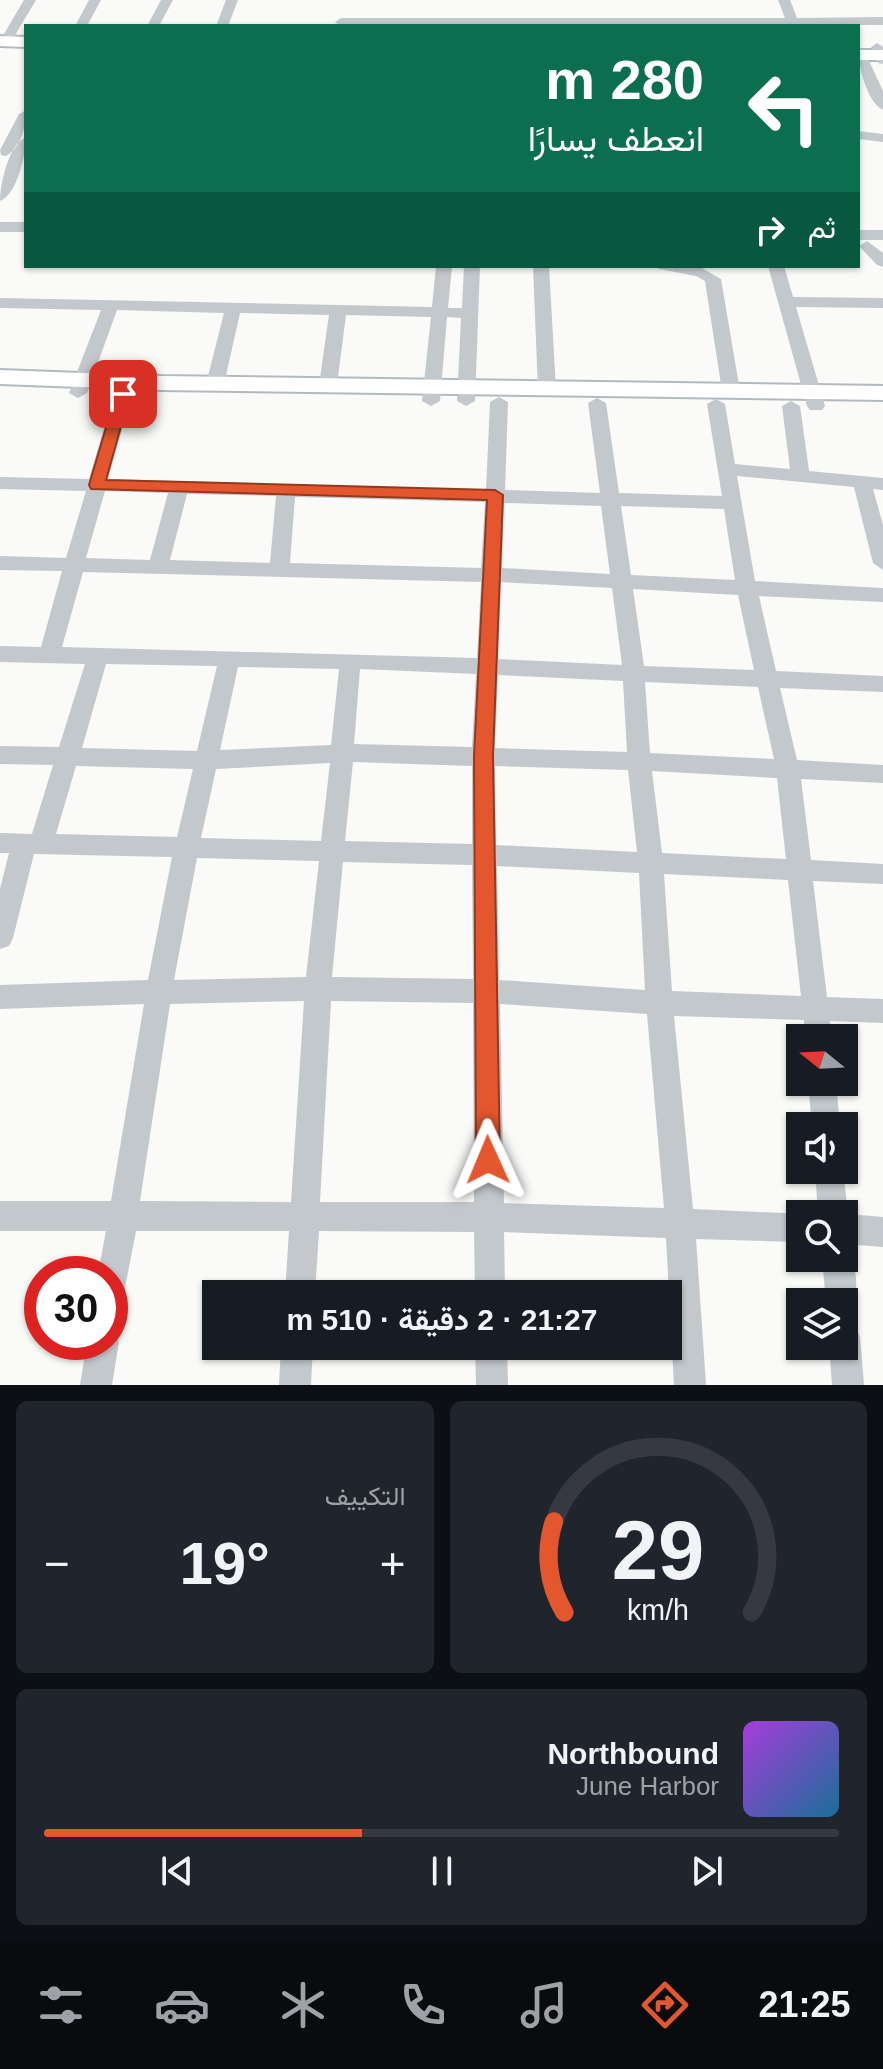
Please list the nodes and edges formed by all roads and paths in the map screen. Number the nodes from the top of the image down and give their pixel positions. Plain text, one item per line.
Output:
1 (30, 0) edge
2 (95, 0) edge
3 (167, 0) edge
4 (232, 0) edge
5 (784, 0) edge
6 (869, 3) dead end
7 (341, 20) edge
8 (880, 21) edge
9 (82, 24) edge
10 (154, 24) edge
11 (223, 24) edge
12 (792, 24) edge
13 (12, 37) edge
14 (871, 52) edge
15 (860, 97) edge
16 (882, 102) edge
17 (24, 118) edge
18 (860, 135) edge
19 (883, 138) edge
20 (13, 140) edge
21 (0, 162) edge
22 (0, 197) edge
23 (0, 227) edge
24 (24, 227) edge
25 (883, 235) edge
26 (0, 237) edge
27 (24, 238) edge
28 (866, 243) edge
29 (883, 262) edge
30 (444, 268) edge
31 (472, 268) edge
32 (541, 268) edge
33 (670, 268) edge
34 (777, 268) edge
35 (787, 302) junction
36 (0, 303) edge
37 (883, 303) edge
38 (110, 308) junction
39 (233, 310) junction
40 (338, 312) junction
41 (437, 312) junction
42 (470, 313) junction
43 (0, 377) edge
44 (215, 384) junction
45 (328, 385) junction
46 (80, 386) junction
47 (0, 390) edge
48 (547, 390) junction
49 (431, 393) junction
50 (883, 393) edge
51 (123, 394) junction
52 (467, 394) junction
53 (724, 398) junction
54 (815, 399) junction
55 (499, 402) junction
56 (597, 403) junction
57 (791, 406) junction
58 (883, 407) edge
59 (728, 469) junction
60 (800, 476) junction
61 (862, 482) junction
62 (0, 483) edge
63 (883, 484) edge
64 (97, 485) junction
65 (179, 488) junction
66 (286, 489) junction
67 (495, 495) junction
68 (612, 500) junction
69 (732, 503) junction
70 (0, 563) edge
71 (883, 563) edge
72 (73, 565) junction
73 (158, 567) junction
74 (280, 569) junction
75 (493, 575) junction
76 (620, 580) junction
77 (746, 586) junction
78 (883, 595) edge
79 (0, 654) edge
80 (49, 655) junction
81 (98, 656) junction
82 (229, 659) junction
83 (350, 661) junction
84 (487, 668) junction
85 (634, 674) junction
86 (768, 679) junction
87 (883, 684) edge
88 (342, 753) junction
89 (0, 755) edge
90 (483, 756) junction
91 (67, 757) junction
92 (206, 760) junction
93 (639, 761) junction
94 (788, 770) junction
95 (883, 774) edge
96 (22, 844) edge
97 (186, 849) junction
98 (334, 851) junction
99 (486, 855) junction
100 (651, 864) junction
101 (801, 871) junction
102 (883, 874) edge
103 (0, 938) edge
104 (318, 989) junction
105 (486, 991) junction
106 (159, 992) junction
107 (0, 997) edge
108 (659, 1003) junction
109 (816, 1008) junction
110 (883, 1011) edge
111 (818, 1024) edge
112 (0, 1216) edge
113 (488, 1217) junction
114 (123, 1218) junction
115 (304, 1219) junction
116 (680, 1224) junction
117 (786, 1227) edge
118 (858, 1230) edge
119 (883, 1232) edge
120 (117, 1256) edge
121 (301, 1280) edge
122 (490, 1280) edge
123 (100, 1360) edge
124 (296, 1360) edge
125 (491, 1360) edge
126 (846, 1360) edge
127 (96, 1385) edge
128 (295, 1385) edge
129 (492, 1385) edge
130 (690, 1385) edge
131 (848, 1385) edge

1 - 13 street
2 - 9 street
3 - 10 street
4 - 11 street
5 - 12 street
6 - 8 street
7 - 12 street
8 - 12 street
14 - 16 street
15 - 16 street
17 - 20 street
18 - 19 street
20 - 21 street
20 - 22 street
23 - 24 street
25 - 28 street
26 - 27 street
28 - 29 street
30 - 41 street
31 - 42 street
32 - 48 street
33 - 53 street
34 - 35 street
35 - 37 street
35 - 54 street
36 - 38 street
38 - 39 street
38 - 46 street
39 - 40 street
39 - 44 street
40 - 41 street
40 - 45 street
41 - 42 street
41 - 49 street
42 - 52 street
43 - 46 main road
44 - 45 main road
44 - 46 main road
45 - 49 main road
46 - 47 main road
46 - 51 main road
48 - 52 main road
48 - 53 main road
49 - 51 main road
49 - 52 main road
50 - 54 main road
51 - 64 street
52 - 55 main road
53 - 54 main road
53 - 56 main road
53 - 57 main road
53 - 59 street
54 - 57 main road
54 - 58 main road
55 - 56 main road
55 - 67 street
56 - 68 street
57 - 60 street
59 - 60 street
59 - 69 street
60 - 61 street
61 - 63 street
61 - 71 street
62 - 64 street
64 - 65 street
64 - 72 street
65 - 66 street
65 - 73 street
66 - 67 street
66 - 74 street
67 - 68 street
67 - 75 street
68 - 69 street
68 - 76 street
69 - 77 street
70 - 72 street
72 - 73 street
72 - 80 street
73 - 74 street
74 - 75 street
75 - 76 street
75 - 84 street
76 - 77 street
76 - 85 street
77 - 78 street
77 - 86 street
79 - 80 street
80 - 81 street
81 - 82 street
81 - 91 street
82 - 83 street
82 - 92 street
83 - 84 street
83 - 88 street
84 - 85 street
84 - 90 street
85 - 86 street
85 - 93 street
86 - 87 street
86 - 94 street
88 - 90 street
88 - 92 street
88 - 98 street
89 - 91 street
90 - 93 street
90 - 99 street
91 - 92 street
91 - 96 street
92 - 97 street
93 - 94 street
93 - 100 street
94 - 95 street
94 - 101 street
96 - 97 street
96 - 103 street
97 - 98 street
97 - 106 street
98 - 99 street
98 - 104 street
99 - 100 street
99 - 105 street
100 - 101 street
100 - 108 street
101 - 102 street
101 - 109 street
104 - 105 street
104 - 106 street
104 - 115 street
105 - 108 street
105 - 113 street
106 - 107 street
106 - 114 street
108 - 109 street
108 - 116 street
109 - 110 street
109 - 111 street
112 - 114 street
113 - 115 street
113 - 116 street
113 - 122 street
114 - 115 street
114 - 120 street
115 - 121 street
116 - 117 street
116 - 130 street
118 - 119 street
123 - 127 street
124 - 128 street
125 - 129 street
126 - 131 street

